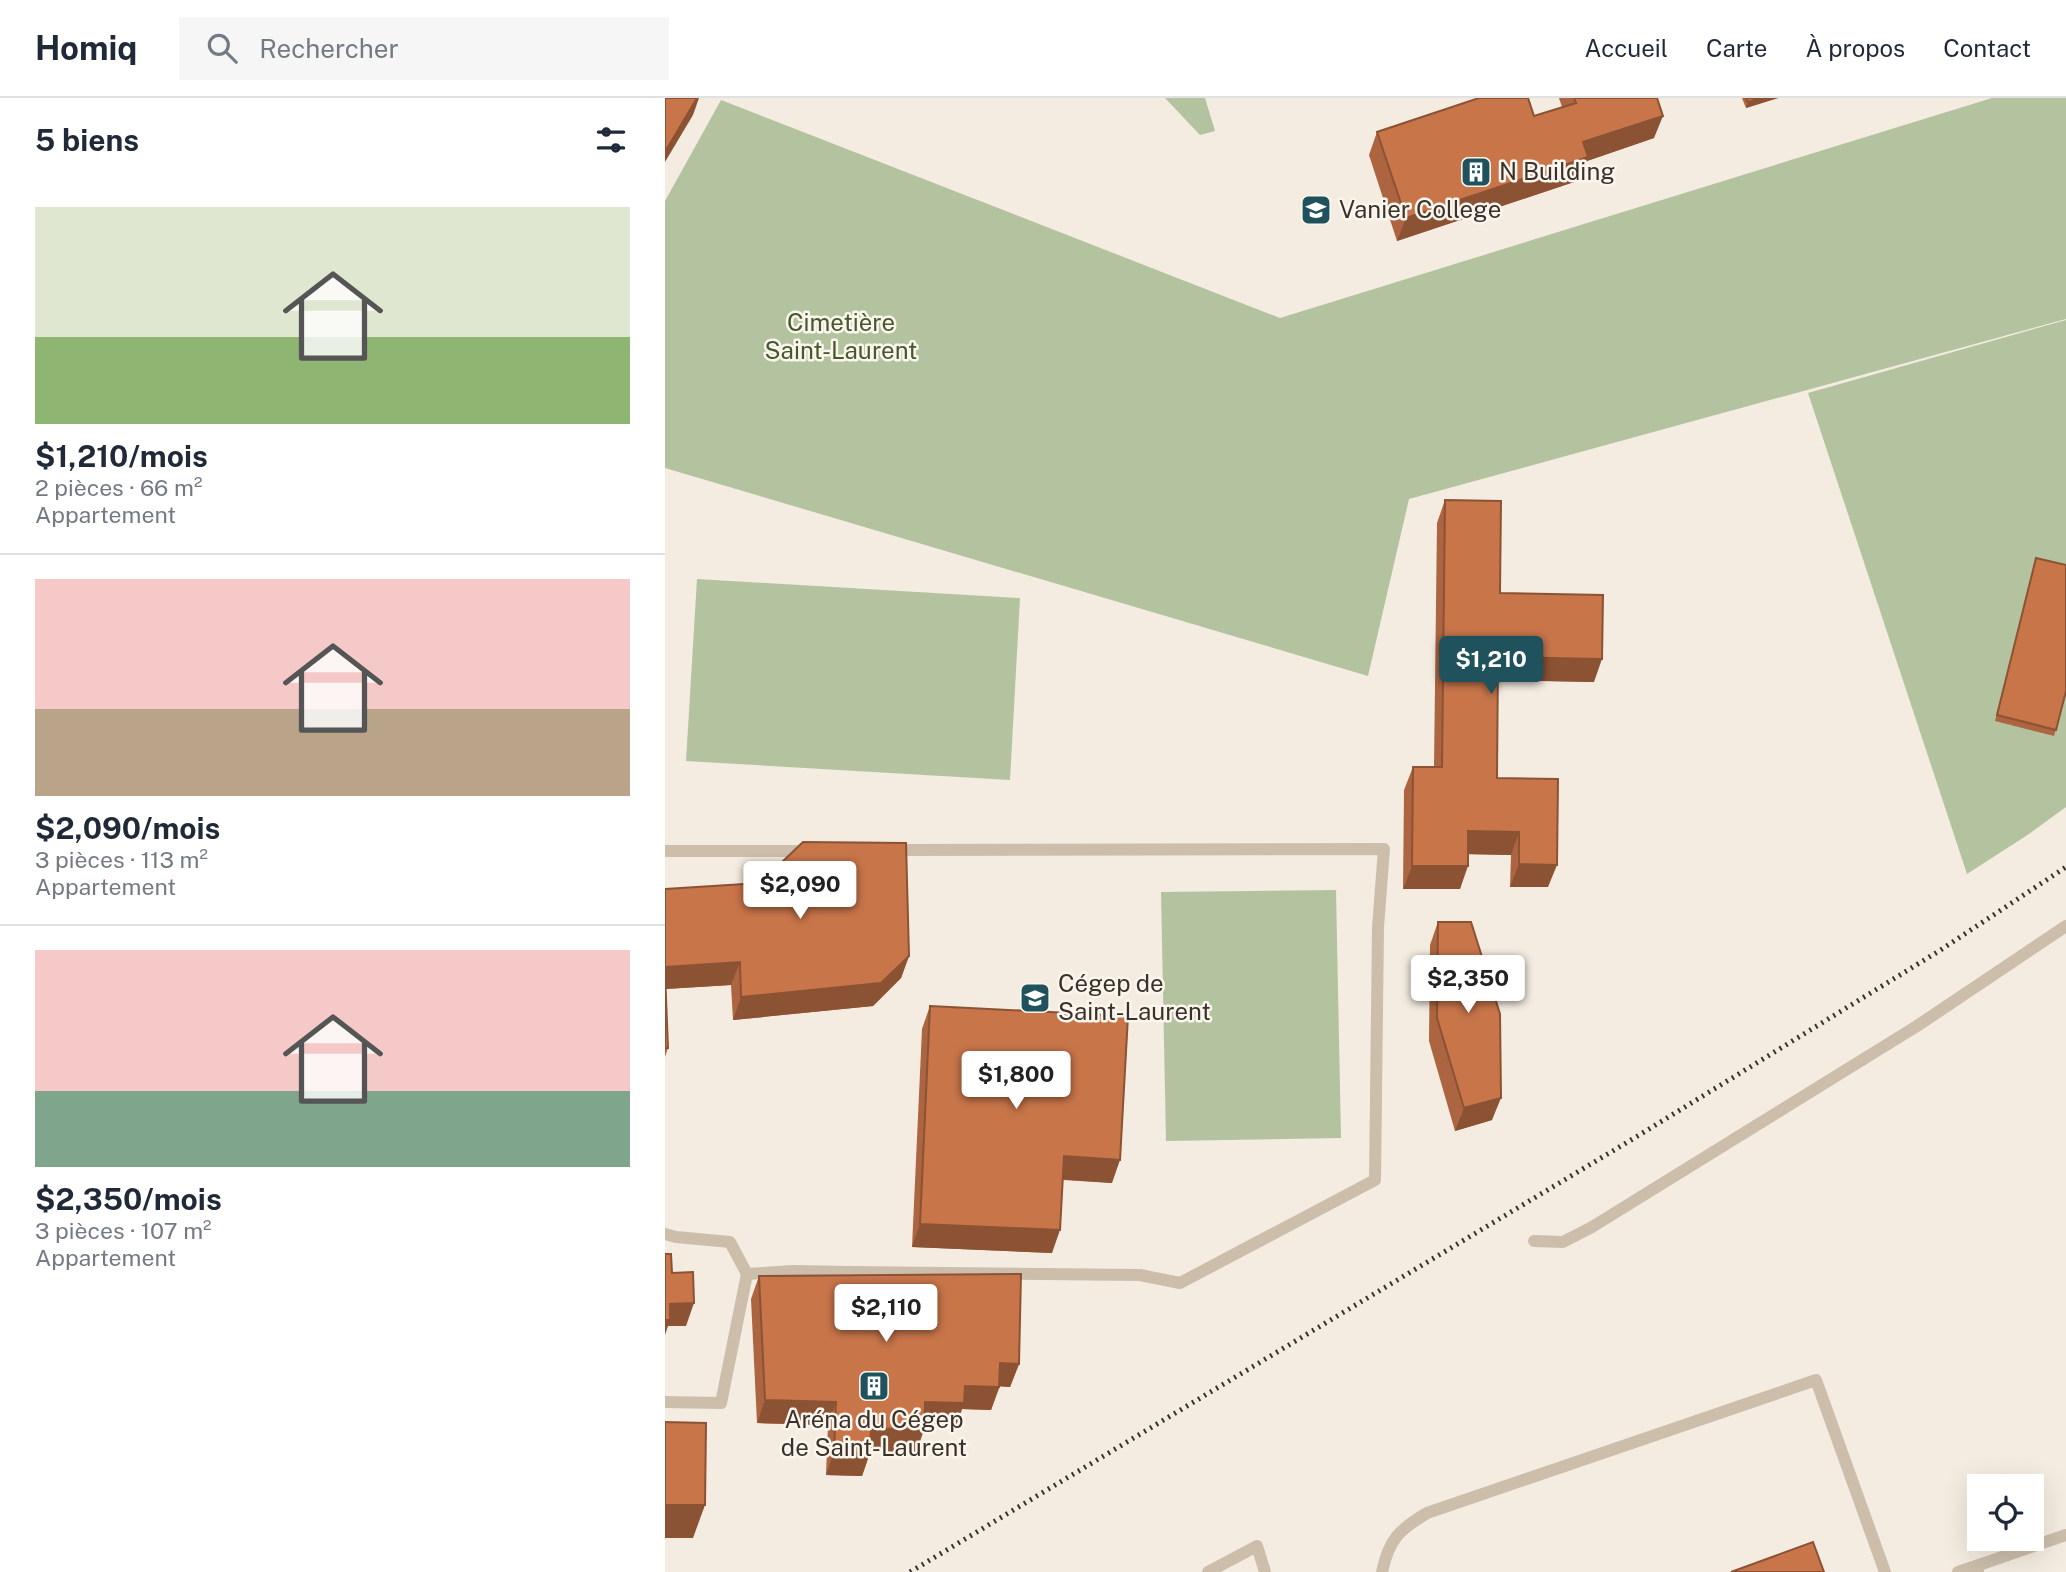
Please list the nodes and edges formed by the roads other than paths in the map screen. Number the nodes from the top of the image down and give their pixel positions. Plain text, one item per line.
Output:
1 (827, 850) edge
2 (881, 850) edge
3 (665, 851) edge
4 (2066, 926) edge
5 (665, 1234) edge
6 (1534, 1241) dead end
7 (747, 1274) junction
8 (665, 1402) edge
9 (2066, 1535) edge
10 (1977, 1569) edge
11 (1208, 1572) edge
12 (1265, 1572) edge
13 (1382, 1572) edge
14 (1885, 1572) edge
15 (1958, 1572) edge

1 - 3 lane
2 - 7 lane
4 - 6 lane
5 - 7 lane
7 - 8 lane
9 - 10 lane
10 - 15 lane
11 - 12 lane
13 - 14 lane

